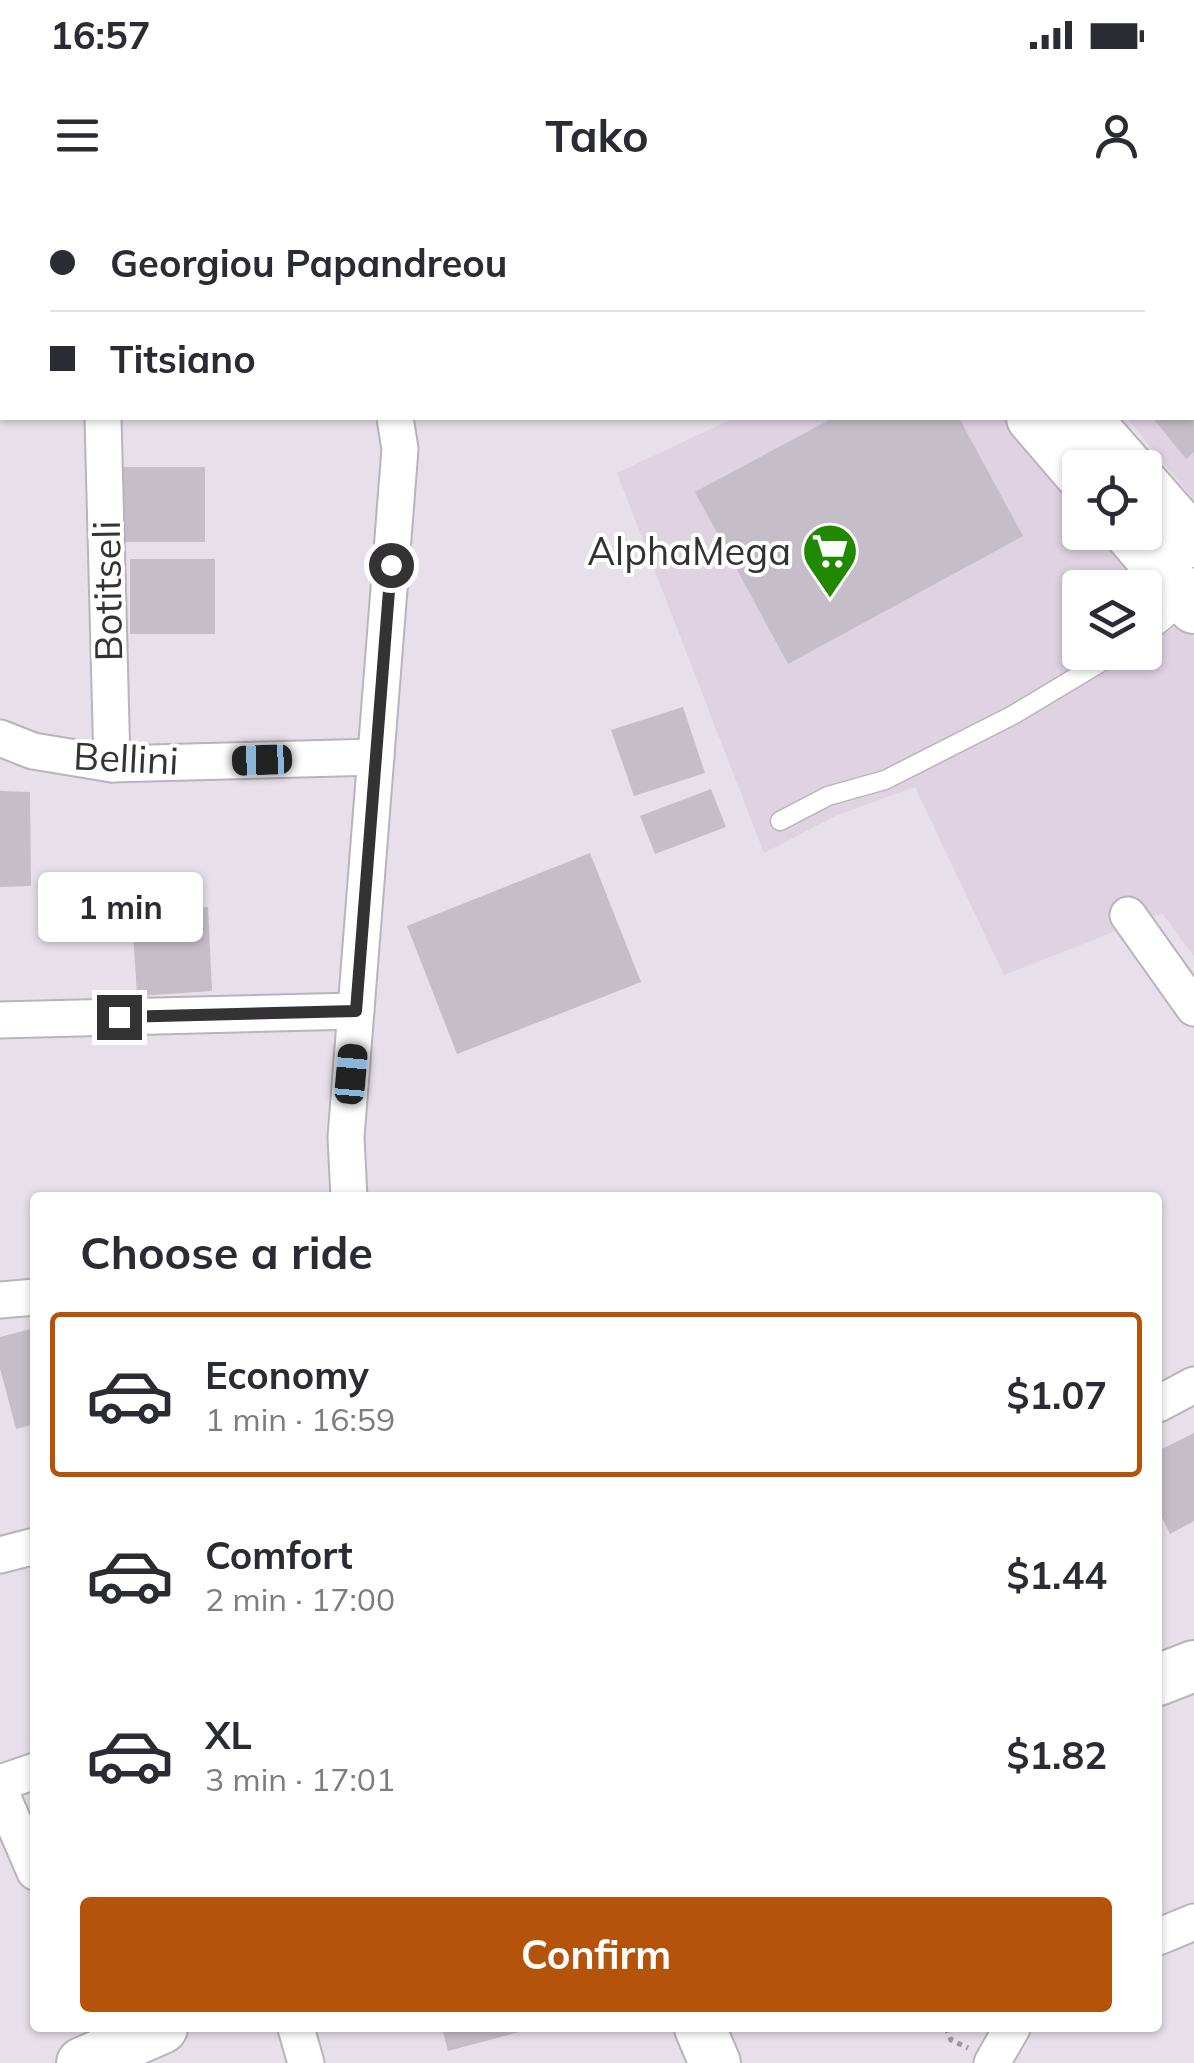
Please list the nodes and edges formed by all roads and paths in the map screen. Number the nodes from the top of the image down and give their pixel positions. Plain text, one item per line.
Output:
1 (103, 420) edge
2 (394, 420) edge
3 (1034, 420) edge
4 (1087, 420) edge
5 (1113, 450) edge
6 (1062, 453) edge
7 (1162, 505) edge
8 (1194, 542) edge
9 (1145, 550) edge
10 (1191, 604) edge
11 (1162, 624) edge
12 (1088, 670) edge
13 (0, 738) edge
14 (376, 757) junction
15 (112, 764) junction
16 (780, 821) dead end
17 (1128, 915) dead end
18 (1194, 1008) edge
19 (356, 1011) junction
20 (0, 1020) edge
21 (350, 1192) edge
22 (30, 1297) edge
23 (0, 1300) edge
24 (1194, 1385) edge
25 (1162, 1402) edge
26 (30, 1547) edge
27 (0, 1554) edge
28 (1194, 1666) edge
29 (1162, 1678) edge
30 (30, 1773) edge
31 (0, 1783) edge
32 (0, 1791) edge
33 (30, 1860) edge
34 (1194, 1922) edge
35 (1162, 1935) edge
36 (148, 2032) edge
37 (297, 2032) edge
38 (702, 2032) edge
39 (1010, 2032) edge
40 (99, 2046) edge
41 (992, 2061) edge
42 (306, 2063) edge
43 (714, 2063) edge

1 - 15 street, Botitseli
2 - 14 street
3 - 6 main road
4 - 5 main road
7 - 8 main road
9 - 10 main road
10 - 11 lane
12 - 16 lane
13 - 15 street, Bellini
14 - 15 street, Bellini
14 - 19 street
17 - 18 street
19 - 20 street
19 - 21 street
22 - 23 street
24 - 25 street
26 - 27 street
28 - 29 main road
30 - 31 street
32 - 33 street
34 - 35 street
36 - 40 main road
37 - 42 street
38 - 43 main road
39 - 41 street

